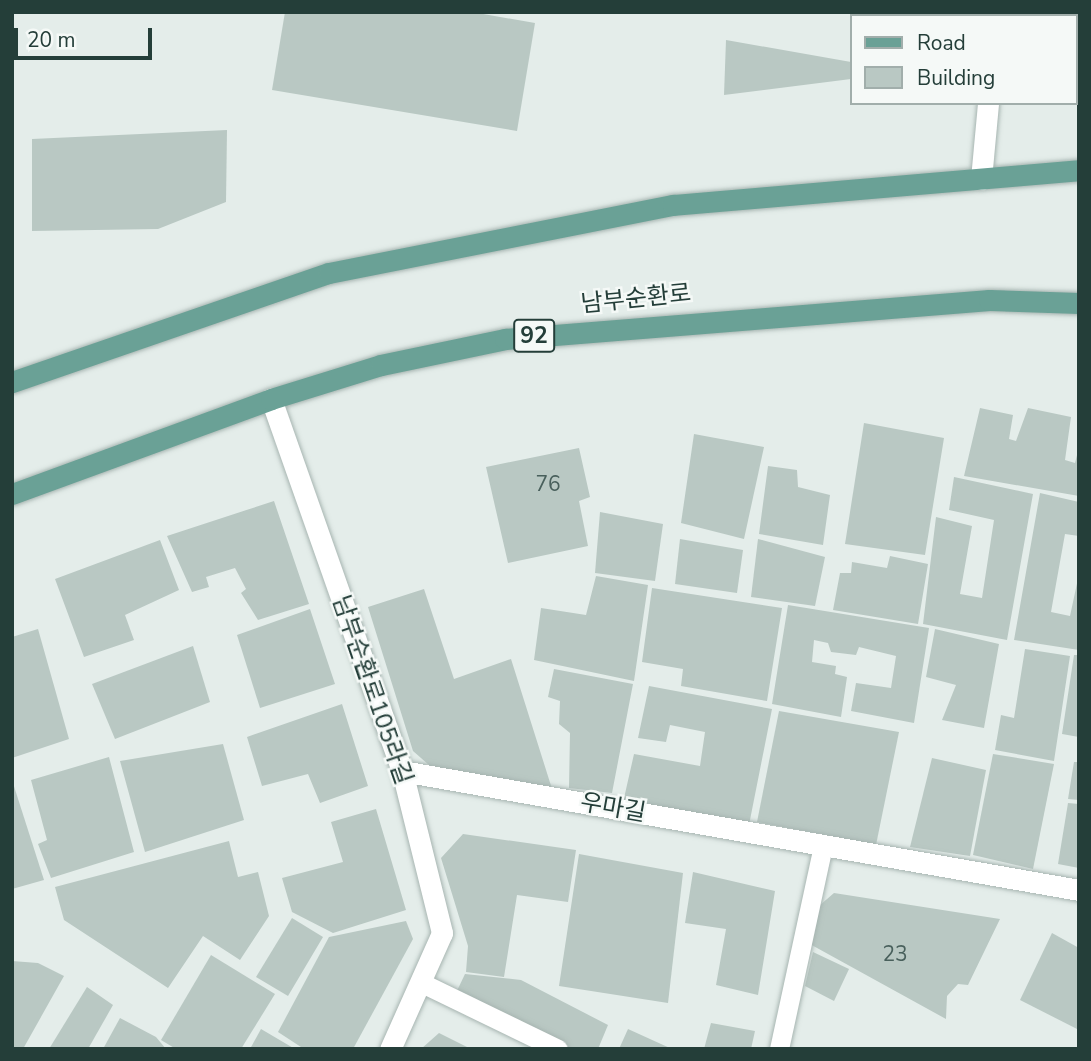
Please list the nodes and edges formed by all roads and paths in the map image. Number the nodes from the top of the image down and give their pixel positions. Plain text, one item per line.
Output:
1 (990, 12) edge
2 (996, 14) edge
3 (988, 105) edge
4 (1079, 170) edge
5 (981, 179) junction
6 (1079, 303) edge
7 (12, 382) edge
8 (271, 399) junction
9 (12, 494) edge
10 (402, 771) junction
11 (823, 845) junction
12 (1079, 890) edge
13 (422, 983) junction
14 (390, 1049) edge
15 (558, 1049) edge
16 (779, 1049) edge

1 - 2 street
3 - 5 street
4 - 5 main road
5 - 7 main road
6 - 8 main road, 남부순환로 / 92
8 - 9 main road, 남부순환로 / 92
8 - 10 street, 남부순환로105라길
10 - 11 street, 우마길
10 - 13 street, 남부순환로105라길
11 - 12 street, 우마길
11 - 16 lane
13 - 14 street, 남부순환로105라길
13 - 15 lane

